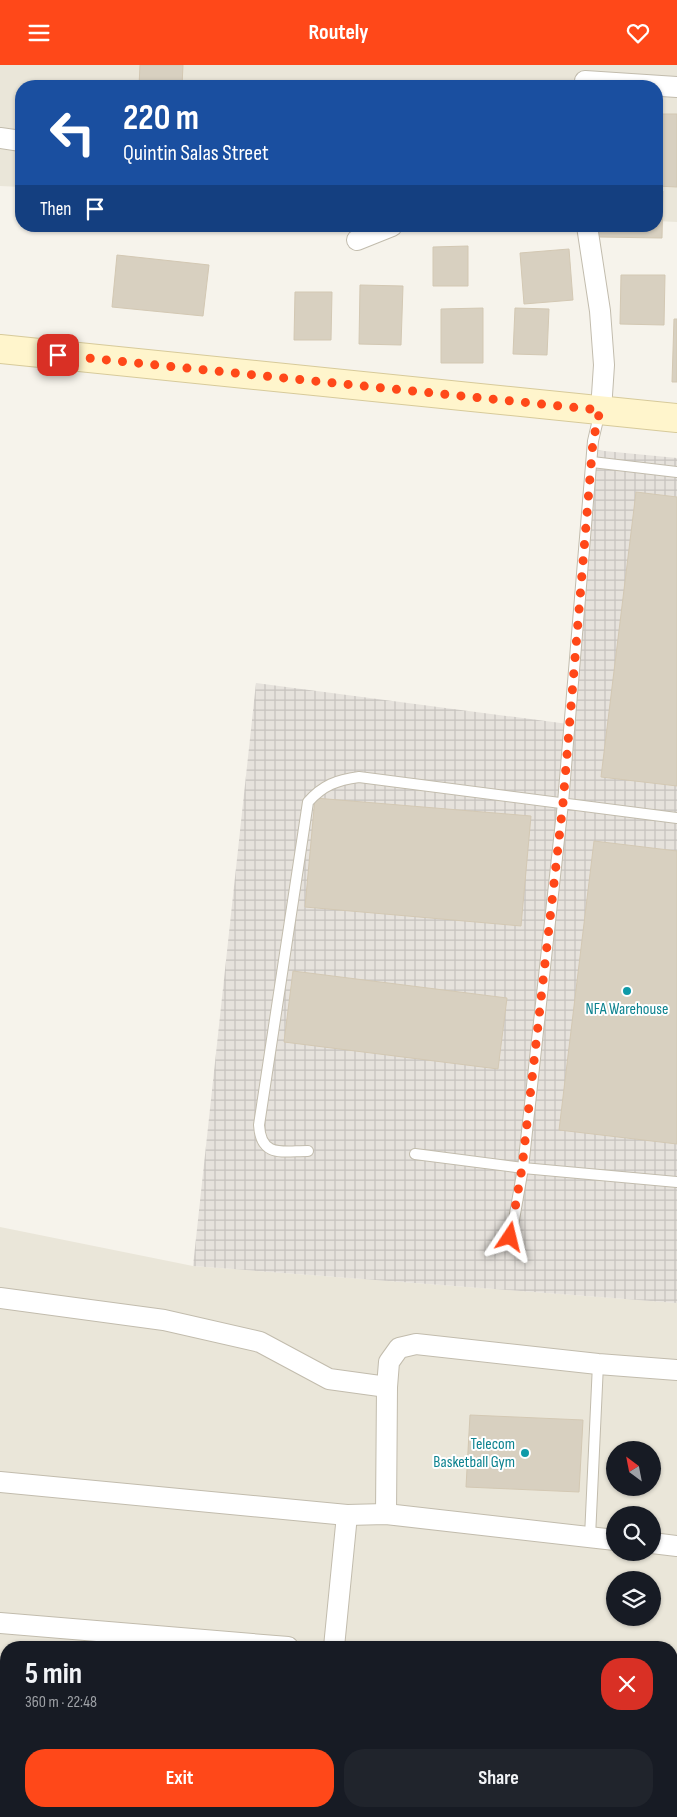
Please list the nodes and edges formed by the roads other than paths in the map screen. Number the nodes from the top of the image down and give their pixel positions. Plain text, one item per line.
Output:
1 (585, 77) edge
2 (613, 80) edge
3 (663, 85) edge
4 (677, 87) edge
5 (0, 138) edge
6 (15, 140) edge
7 (377, 232) edge
8 (588, 232) edge
9 (357, 240) dead end
10 (0, 349) edge
11 (600, 410) junction
12 (677, 418) edge
13 (592, 462) junction
14 (677, 472) edge
15 (563, 803) junction
16 (677, 818) edge
17 (308, 1151) dead end
18 (415, 1154) dead end
19 (522, 1168) junction
20 (677, 1182) edge
21 (510, 1237) dead end
22 (0, 1298) edge
23 (598, 1364) junction
24 (677, 1370) edge
25 (387, 1387) junction
26 (0, 1482) edge
27 (386, 1514) junction
28 (347, 1515) junction
29 (590, 1537) junction
30 (606, 1539) edge
31 (661, 1544) edge
32 (677, 1546) edge
33 (0, 1623) edge
34 (216, 1641) edge
35 (335, 1641) edge

1 - 2 street
3 - 4 street
5 - 6 street
7 - 9 street
8 - 11 street
10 - 11 main road
11 - 12 main road
11 - 13 lane
13 - 14 lane
13 - 15 lane
15 - 16 lane
15 - 17 lane
15 - 19 lane
18 - 19 lane
19 - 20 lane
19 - 21 lane
22 - 25 street
23 - 24 street
23 - 25 street
23 - 29 lane
25 - 27 street
26 - 28 street
27 - 28 street
27 - 29 street
28 - 35 street
29 - 30 street
31 - 32 street
33 - 34 street

